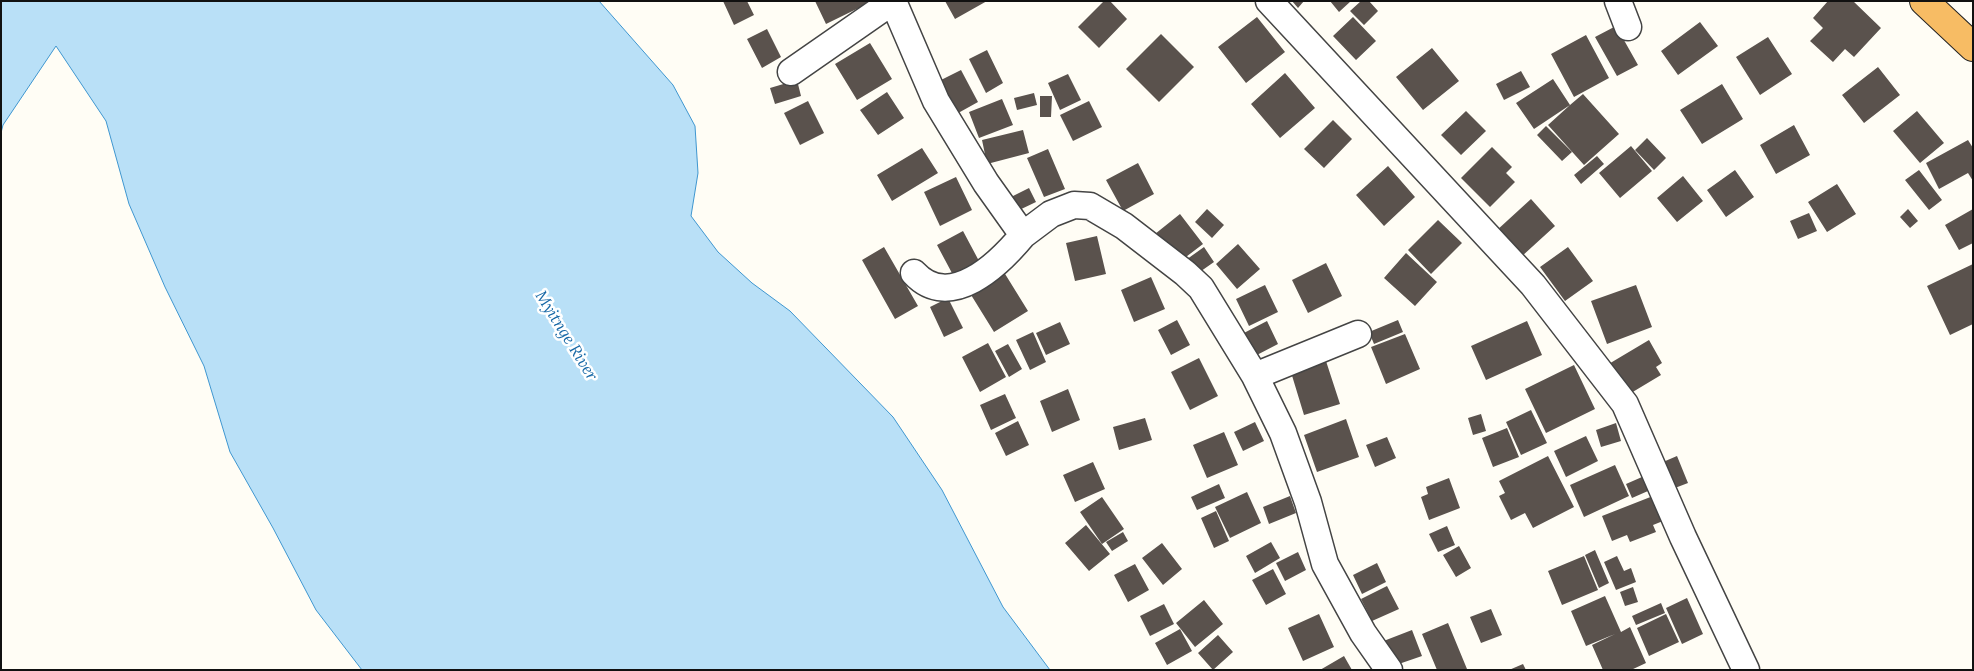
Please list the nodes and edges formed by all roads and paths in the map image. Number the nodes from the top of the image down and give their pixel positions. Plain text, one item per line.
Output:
1 (893, 1) edge
2 (1269, 1) edge
3 (1618, 1) edge
4 (1924, 1) edge
5 (1628, 26) dead end
6 (1973, 48) edge
7 (791, 72) dead end
8 (1023, 235) junction
9 (914, 273) dead end
10 (1358, 334) dead end
11 (1255, 376) junction
12 (1388, 670) edge
13 (1746, 670) edge

1 - 7 street
1 - 8 street
2 - 13 street
3 - 5 street
4 - 6 highway
8 - 9 street
8 - 11 street
10 - 11 street
11 - 12 street

